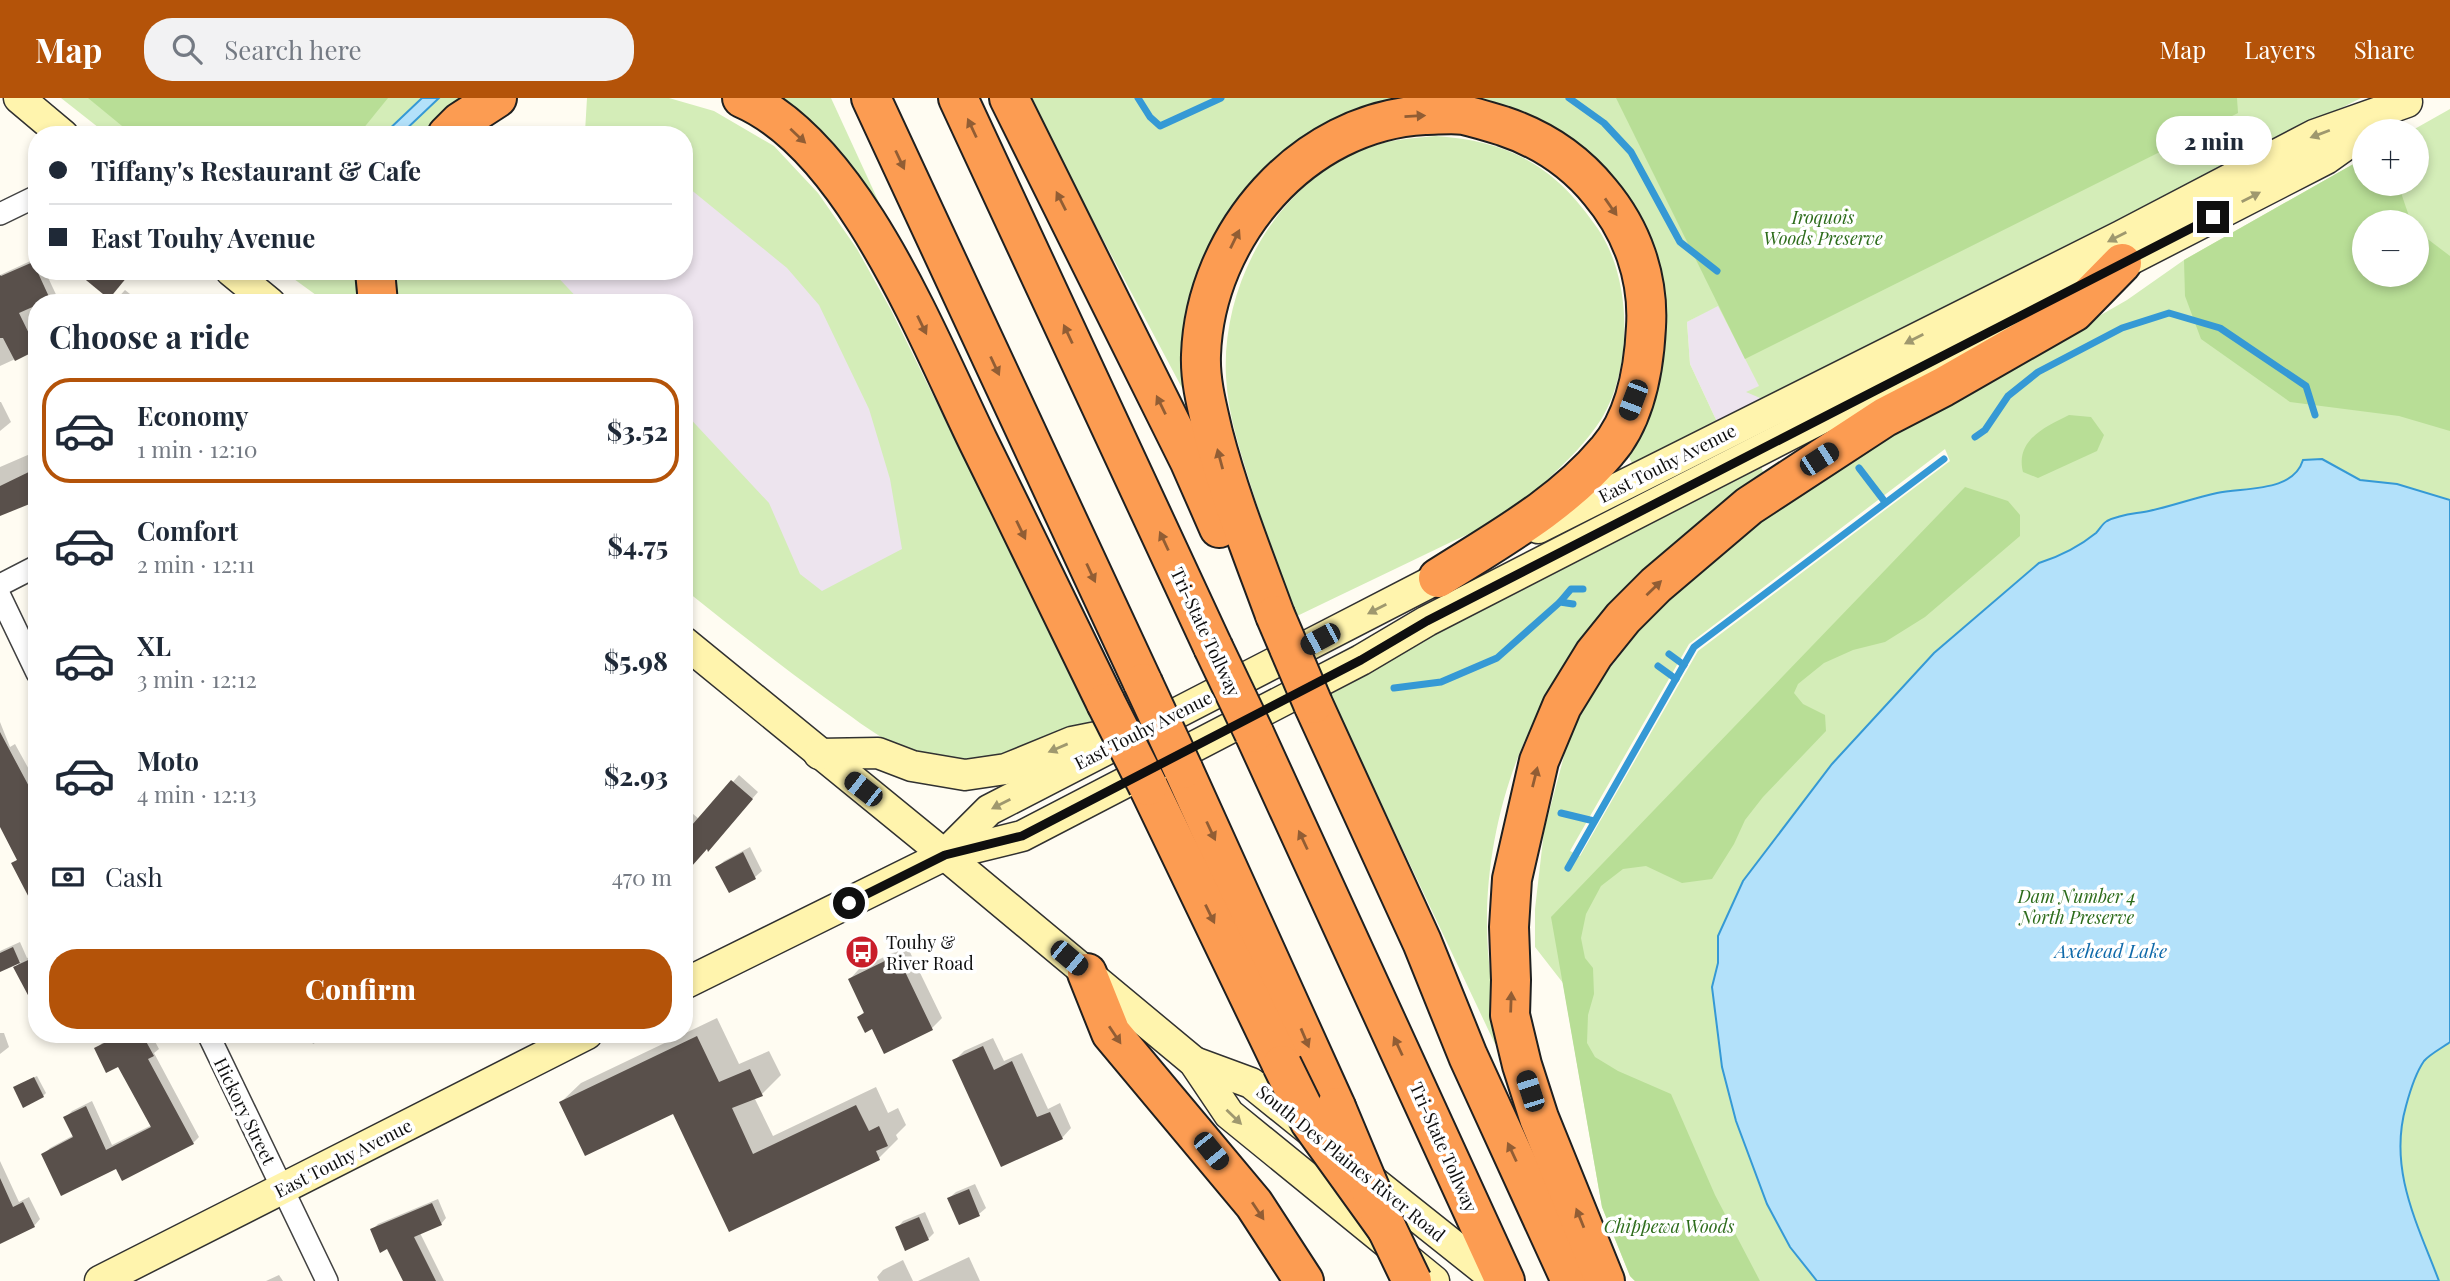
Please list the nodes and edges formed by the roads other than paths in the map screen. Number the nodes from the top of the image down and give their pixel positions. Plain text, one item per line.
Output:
1 (19, 98) edge
2 (497, 98) edge
3 (742, 98) edge
4 (871, 98) edge
5 (958, 98) edge
6 (1009, 98) edge
7 (2411, 100) edge
8 (2384, 119) edge
9 (52, 126) edge
10 (456, 126) edge
11 (2352, 141) edge
12 (28, 200) edge
13 (0, 214) edge
14 (2122, 263) junction
15 (242, 280) edge
16 (259, 294) edge
17 (28, 571) edge
18 (1438, 578) junction
19 (0, 585) edge
20 (0, 596) edge
21 (1268, 619) junction
22 (693, 649) edge
23 (28, 654) edge
24 (1148, 727) junction
25 (819, 754) junction
26 (945, 855) junction
27 (1087, 973) junction
28 (693, 980) edge
29 (212, 1043) edge
30 (569, 1043) edge
31 (1195, 1062) junction
32 (282, 1188) junction
33 (1387, 1228) junction
34 (100, 1281) edge
35 (327, 1281) edge
36 (1304, 1281) edge
37 (1412, 1281) edge
38 (1434, 1281) edge
39 (1498, 1281) edge
40 (1505, 1281) edge
41 (1571, 1281) edge
42 (1605, 1281) edge

1 - 9 main road
2 - 10 highway
3 -> 33 highway, bridge
4 -> 33 highway, bridge
40 -> 5 highway, Tri-State Tollway, bridge
21 -> 6 highway
7 - 8 main road, East Touhy Avenue
7 -> 18 main road, East Touhy Avenue
14 -> 11 main road, East Touhy Avenue
12 - 13 street
14 - 26 main road, East Touhy Avenue
42 -> 14 highway
15 - 16 main road
17 - 19 street
21 -> 18 highway
18 -> 24 main road, East Touhy Avenue
20 - 23 street
41 -> 21 highway
22 - 25 main road, South Des Plaines River Road
24 -> 25 main road
24 -> 26 main road, East Touhy Avenue
25 - 26 main road, South Des Plaines River Road
26 - 27 main road, South Des Plaines River Road
26 - 28 main road, East Touhy Avenue
27 - 31 main road, South Des Plaines River Road
27 -> 36 highway
29 - 32 street, Hickory Street
30 - 32 main road, East Touhy Avenue
31 -> 38 main road, South Des Plaines River Road
31 - 39 main road, South Des Plaines River Road
32 - 34 main road, East Touhy Avenue
32 - 35 street, Hickory Street
33 - 37 highway, bridge

